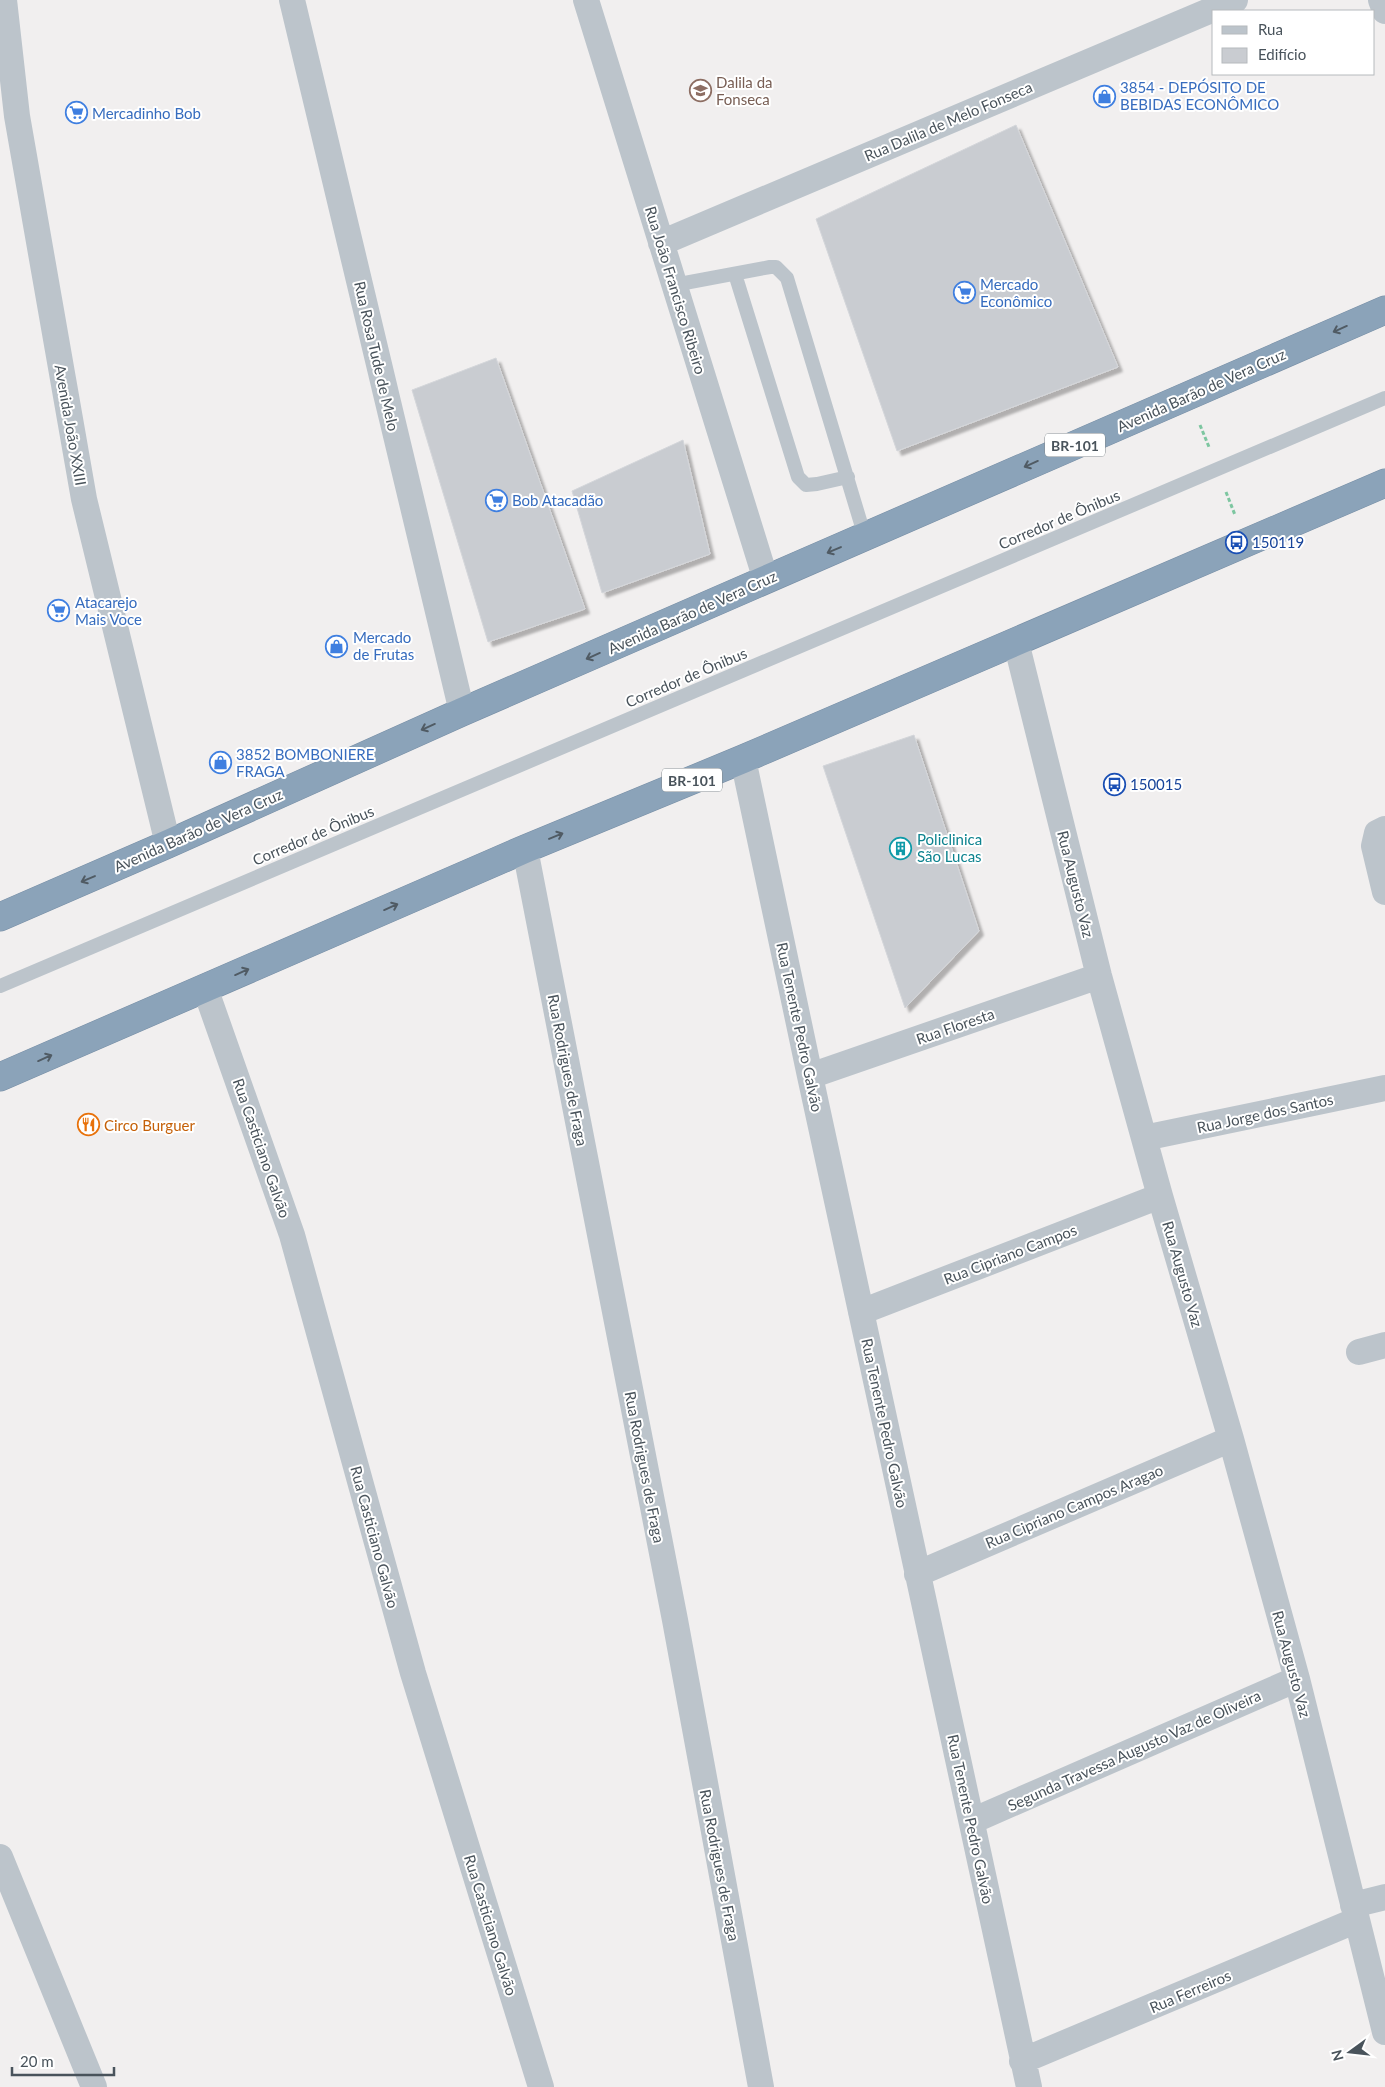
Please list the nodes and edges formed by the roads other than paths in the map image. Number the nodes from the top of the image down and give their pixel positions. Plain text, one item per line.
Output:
1 (4, 0) edge
2 (292, 0) edge
3 (586, 0) edge
4 (1235, 0) edge
5 (1381, 0) edge
6 (1385, 11) edge
7 (8, 117) edge
8 (661, 243) junction
9 (735, 274) junction
10 (674, 285) junction
11 (1385, 310) edge
12 (1385, 398) edge
13 (848, 477) junction
14 (1385, 484) edge
15 (865, 537) junction
16 (766, 580) junction
17 (1016, 642) junction
18 (462, 712) junction
19 (744, 759) junction
20 (1385, 829) edge
21 (168, 844) junction
22 (525, 849) junction
23 (1385, 892) edge
24 (0, 917) edge
25 (1100, 976) junction
26 (0, 986) edge
27 (206, 988) junction
28 (810, 1076) junction
29 (0, 1077) edge
30 (1385, 1088) edge
31 (1144, 1138) junction
32 (1160, 1196) junction
33 (861, 1312) junction
34 (1385, 1346) edge
35 (1359, 1352) dead end
36 (1231, 1439) junction
37 (917, 1574) junction
38 (1297, 1679) junction
39 (972, 1820) junction
40 (0, 1857) edge
41 (1385, 1897) edge
42 (1355, 1913) junction
43 (1385, 2032) edge
44 (1022, 2061) junction
45 (94, 2087) edge
46 (541, 2087) edge
47 (761, 2087) edge
48 (1029, 2087) edge

1 - 7 street, Avenida João XXIII
2 - 18 street, Rua Rosa Tude de Melo
3 - 8 street, Rua João Francisco Ribeiro
4 - 8 street, Rua Dalila de Melo Fonseca
5 - 6 street
7 - 21 street, Avenida João XXIII
8 - 10 street, Rua João Francisco Ribeiro
9 - 10 lane
9 - 13 lane
9 - 13 lane
10 - 16 street, Rua João Francisco Ribeiro
11 -> 15 highway, Avenida Barão de Vera Cruz / BR-101
12 - 26 lane, Corredor de Ônibus
13 - 15 lane
14 - 17 highway, BR-101
15 -> 16 highway, Avenida Barão de Vera Cruz / BR-101
16 -> 18 highway, Avenida Barão de Vera Cruz / BR-101
17 - 19 highway, BR-101
17 - 25 street, Rua Augusto Vaz
18 -> 21 highway, Avenida Barão de Vera Cruz / BR-101
22 -> 19 highway, BR-101
19 - 28 street, Rua Tenente Pedro Galvão
20 - 23 street
21 -> 24 highway, Avenida Barão de Vera Cruz / BR-101
27 -> 22 highway, BR-101
22 - 47 street, Rua Rodrigues de Fraga
25 - 28 street, Rua Floresta
25 - 31 street, Rua Augusto Vaz
29 -> 27 highway, BR-101
27 - 46 street, Rua Casticiano Galvão
28 - 33 street, Rua Tenente Pedro Galvão
30 - 31 street, Rua Jorge dos Santos
31 - 32 street, Rua Augusto Vaz
32 - 33 street, Rua Cipriano Campos
32 - 36 street, Rua Augusto Vaz
33 - 37 street, Rua Tenente Pedro Galvão
34 - 35 street
36 - 37 street, Rua Cipriano Campos Aragao
36 - 38 street, Rua Augusto Vaz
37 - 39 street, Rua Tenente Pedro Galvão
38 - 39 street, Segunda Travessa Augusto Vaz de Oliveira
38 - 42 street, Rua Augusto Vaz
39 - 44 street, Rua Tenente Pedro Galvão
40 - 45 street
41 - 42 street, Rua Ferreiros
42 - 43 street, Rua Augusto Vaz
42 - 44 street, Rua Ferreiros
44 - 48 street, Rua Tenente Pedro Galvão

